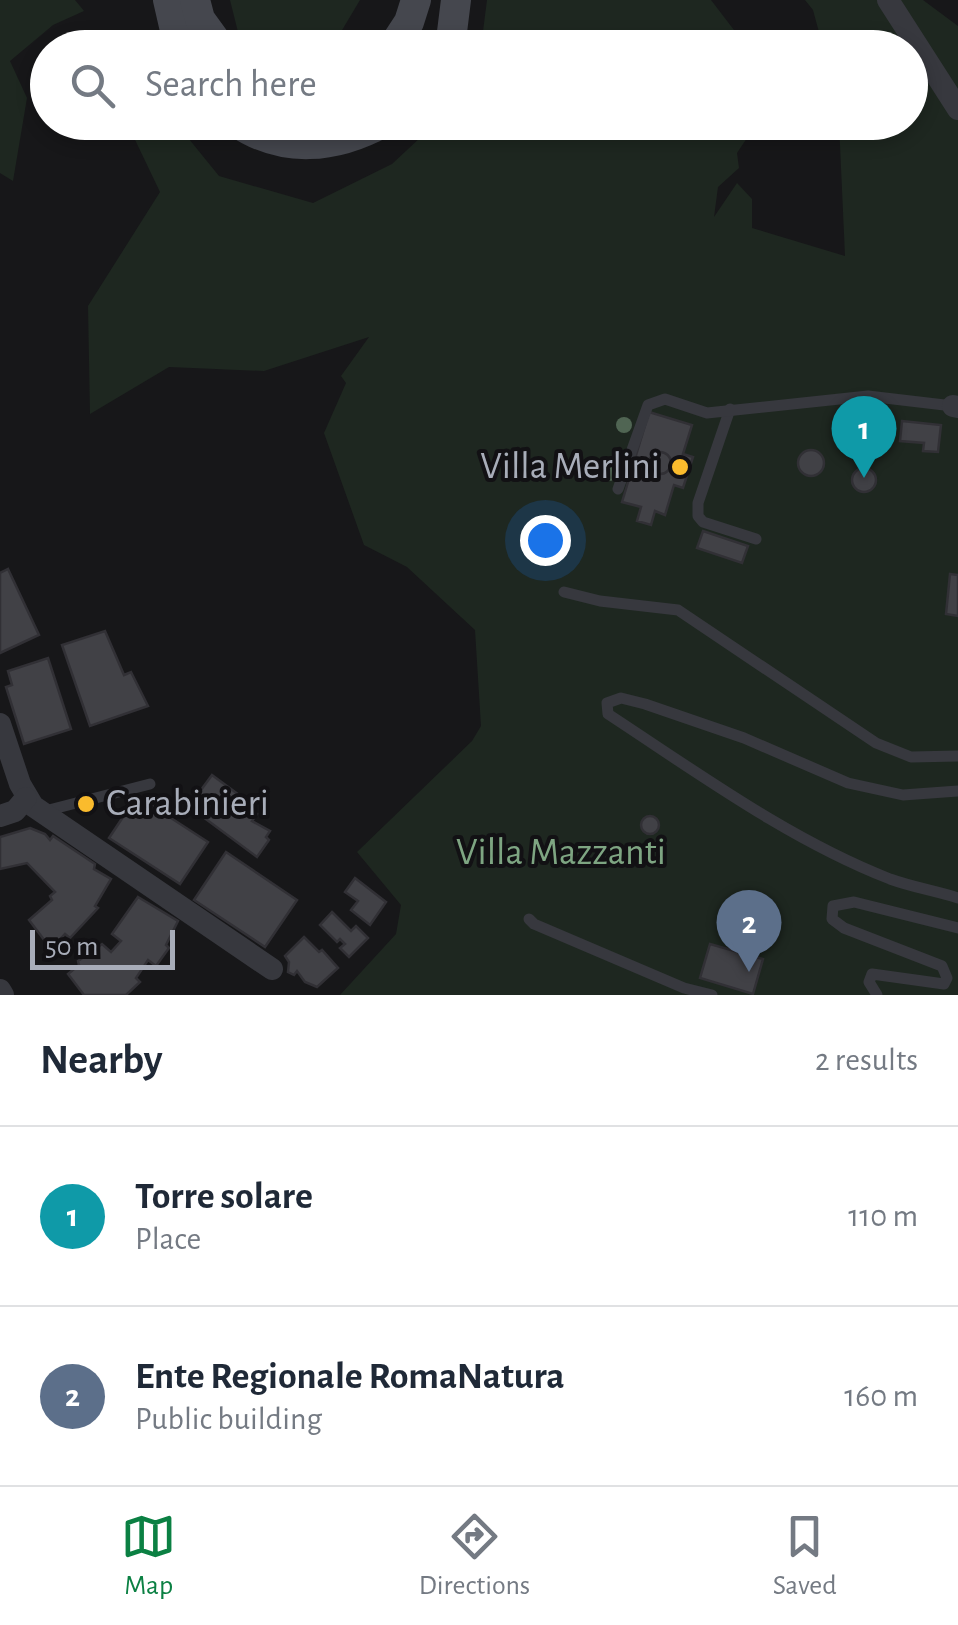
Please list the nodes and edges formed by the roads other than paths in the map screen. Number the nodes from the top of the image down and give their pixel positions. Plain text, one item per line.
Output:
1 (168, 0) edge
2 (195, 0) edge
3 (416, 0) edge
4 (456, 0) edge
5 (888, 0) edge
6 (175, 30) edge
7 (208, 30) edge
8 (404, 30) edge
9 (452, 30) edge
10 (907, 30) edge
11 (928, 62) edge
12 (958, 109) edge
13 (274, 140) edge
14 (340, 140) edge
15 (955, 407) edge
16 (730, 409) junction
17 (618, 490) dead end
18 (756, 539) dead end
19 (564, 592) dead end
20 (0, 724) edge
21 (958, 756) edge
22 (150, 784) dead end
23 (958, 791) edge
24 (22, 793) edge
25 (0, 816) edge
26 (958, 898) edge
27 (529, 919) dead end
28 (958, 928) edge
29 (272, 969) dead end
30 (684, 991) edge
31 (712, 995) edge
32 (878, 995) edge

1 - 6 main road
2 - 7 main road
3 - 8 main road
4 - 9 main road
5 - 10 street
11 - 12 street
13 - 14 main road
15 - 16 lane
16 - 17 lane
16 - 18 lane
19 - 21 lane
20 - 24 street
22 - 24 lane
23 - 26 lane
24 - 25 street
24 - 29 street
27 - 30 lane
28 - 32 lane
30 - 31 lane

